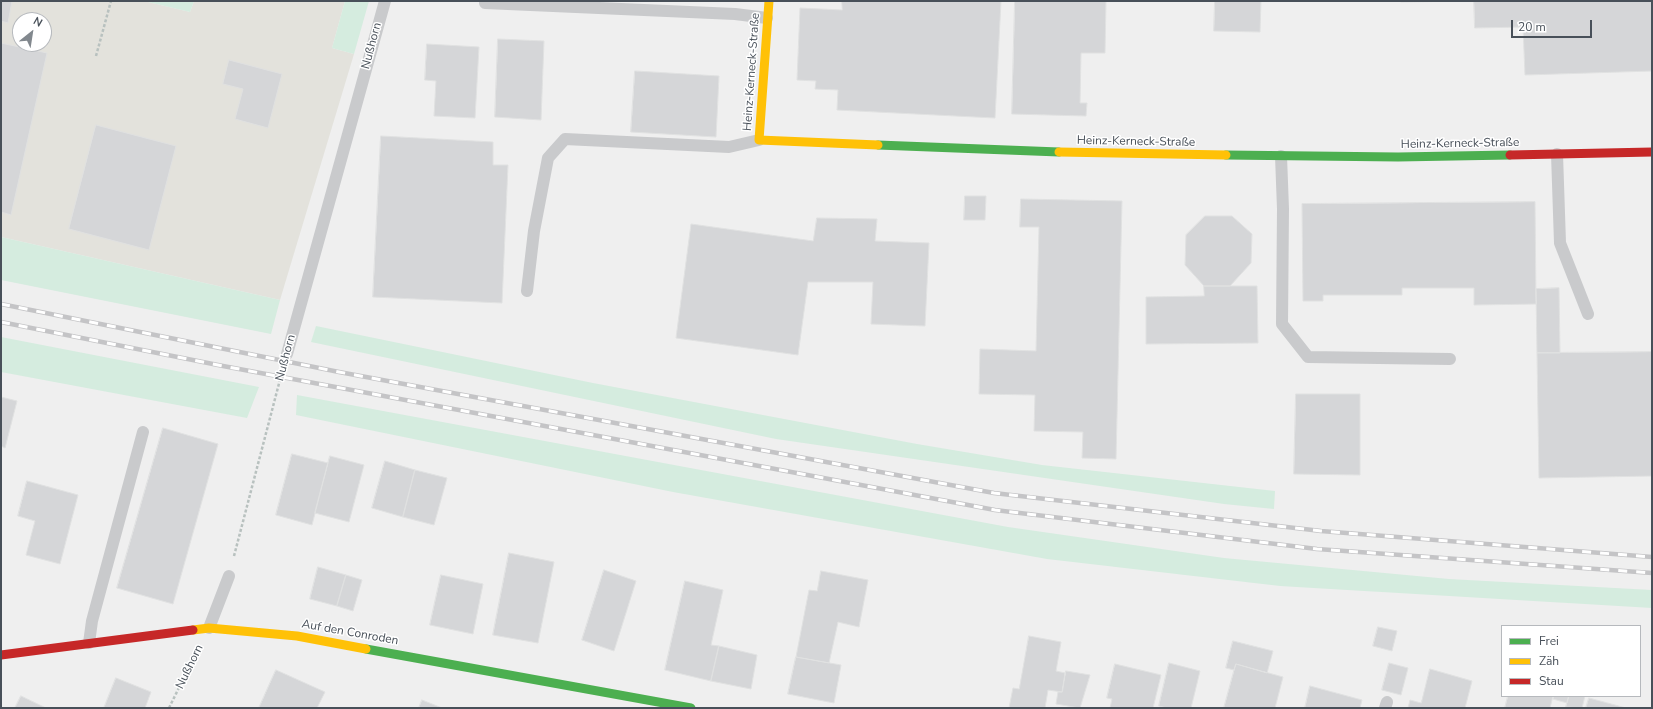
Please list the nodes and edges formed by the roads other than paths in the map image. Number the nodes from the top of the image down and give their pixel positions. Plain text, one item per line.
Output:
1 (385, 1) edge
2 (768, 1) edge
3 (485, 3) dead end
4 (767, 18) junction
5 (759, 140) junction
6 (1652, 152) edge
7 (1557, 154) junction
8 (1281, 156) junction
9 (526, 291) dead end
10 (1588, 314) dead end
11 (287, 354) road end
12 (1450, 359) dead end
13 (143, 432) dead end
14 (229, 576) road end
15 (208, 628) junction
16 (89, 643) junction
17 (1, 655) edge
18 (691, 708) edge

1 - 11 lane, Nußhorn
2 - 4 street, Heinz-Kerneck-Straße
3 - 4 lane
4 - 5 street, Heinz-Kerneck-Straße
5 - 8 street, Heinz-Kerneck-Straße
5 - 9 lane
6 - 7 street, Heinz-Kerneck-Straße
7 - 8 street, Heinz-Kerneck-Straße
7 - 10 lane
8 - 12 lane
13 - 16 lane
14 - 15 lane
15 - 16 street, Auf den Conroden
15 - 18 street, Auf den Conroden
16 - 17 street, Auf den Conroden

